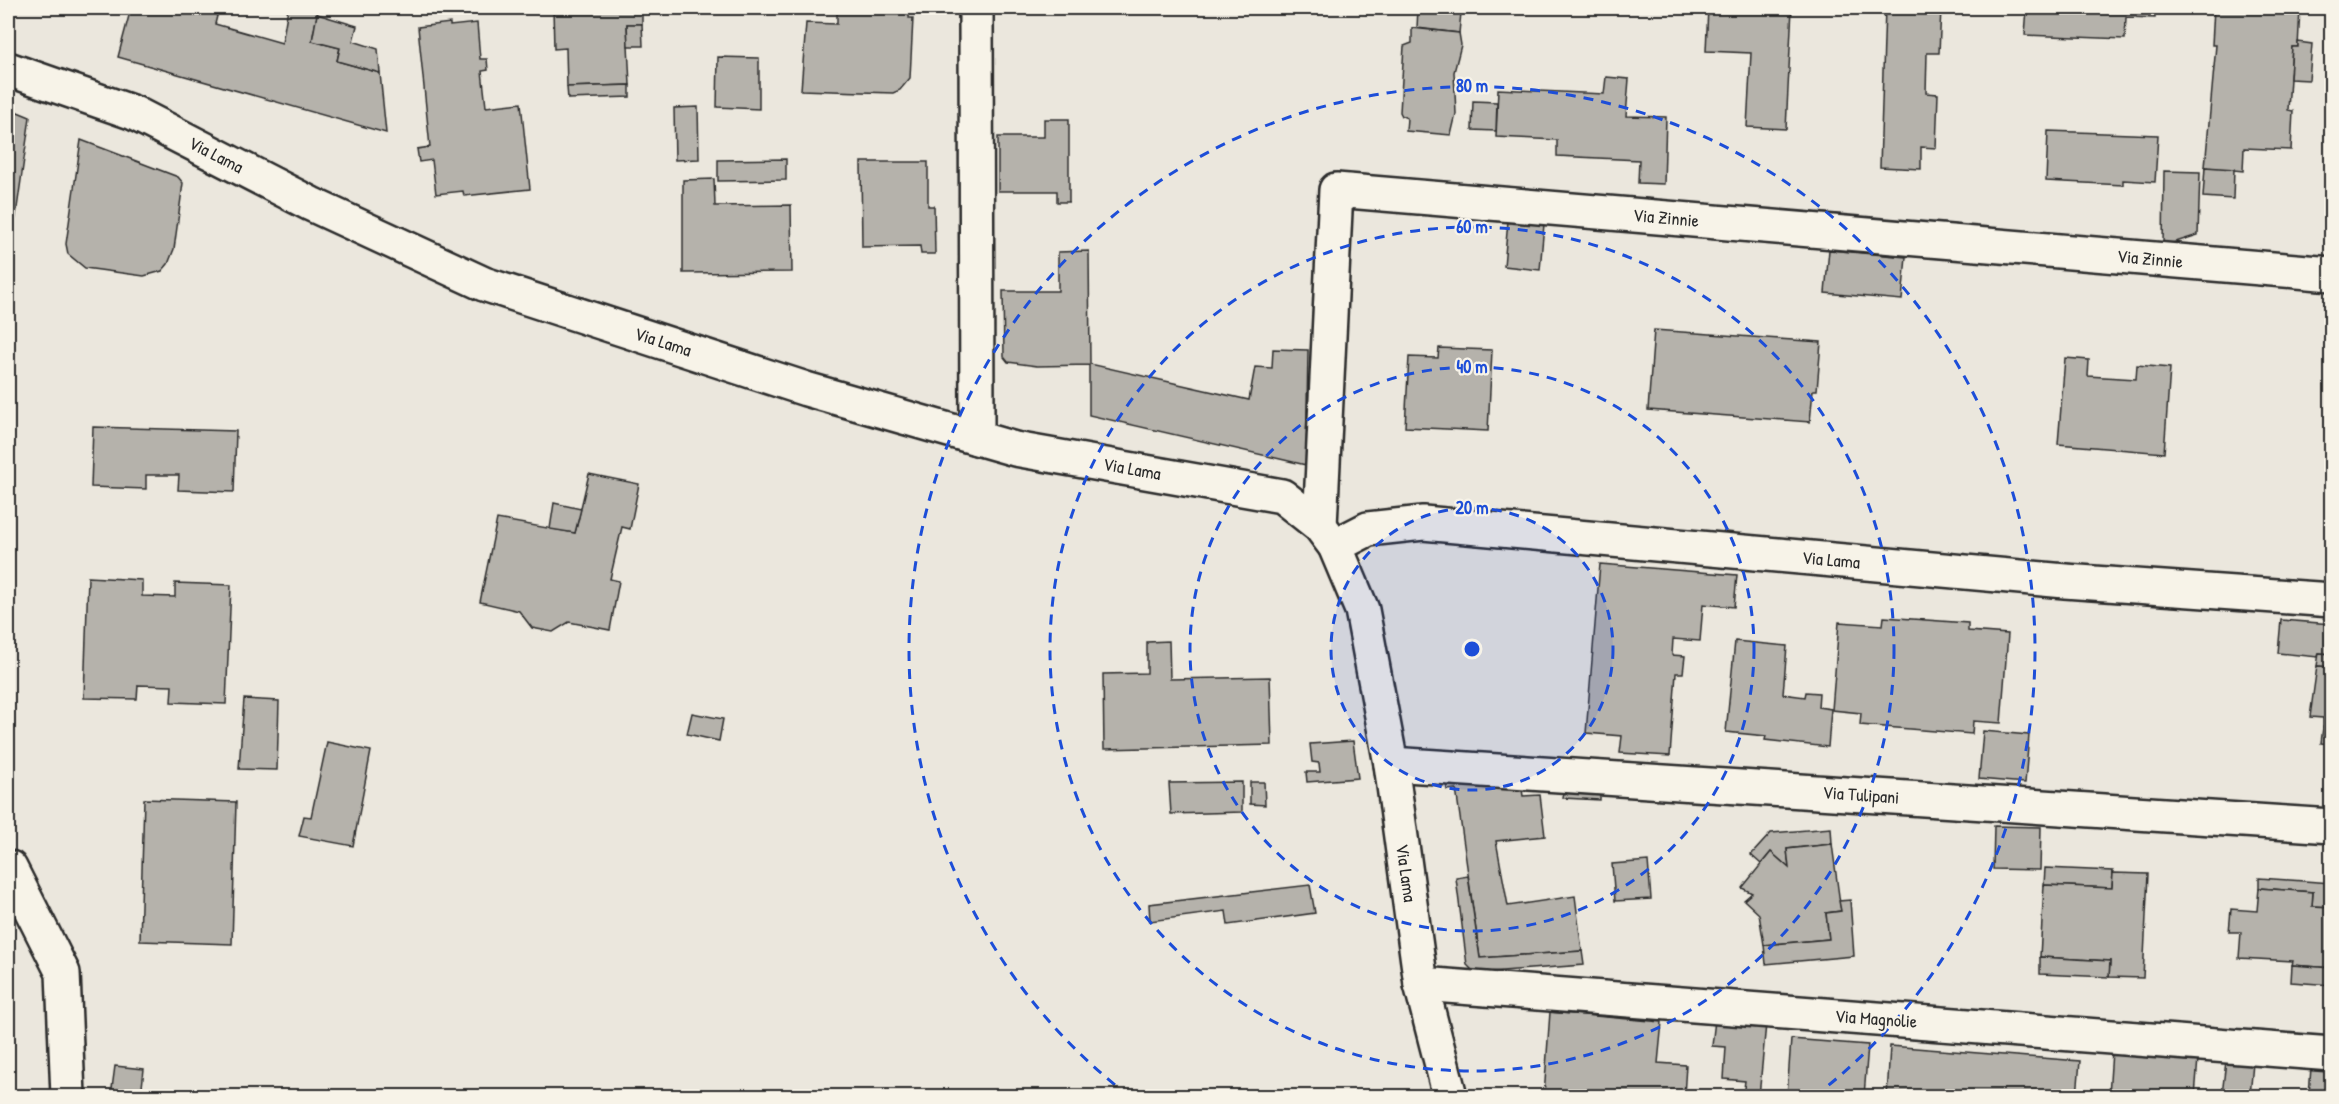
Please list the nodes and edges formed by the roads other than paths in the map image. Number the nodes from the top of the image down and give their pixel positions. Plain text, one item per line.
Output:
1 (976, 8) edge
2 (8, 69) edge
3 (2331, 274) edge
4 (977, 438) junction
5 (1328, 536) junction
6 (2331, 600) edge
7 (1391, 764) junction
8 (2331, 826) edge
9 (8, 868) edge
10 (1421, 984) junction
11 (2331, 1054) edge
12 (68, 1096) edge
13 (1450, 1096) edge

1 - 4 street
2 - 4 street, Via Lama
3 - 5 street, Via Zinnie
4 - 5 street, Via Lama
5 - 6 street, Via Lama
5 - 7 street, Via Lama
7 - 8 street, Via Tulipani
7 - 10 street, Via Lama
9 - 12 street
10 - 11 street, Via Magnolie
10 - 13 street, Via Lama

